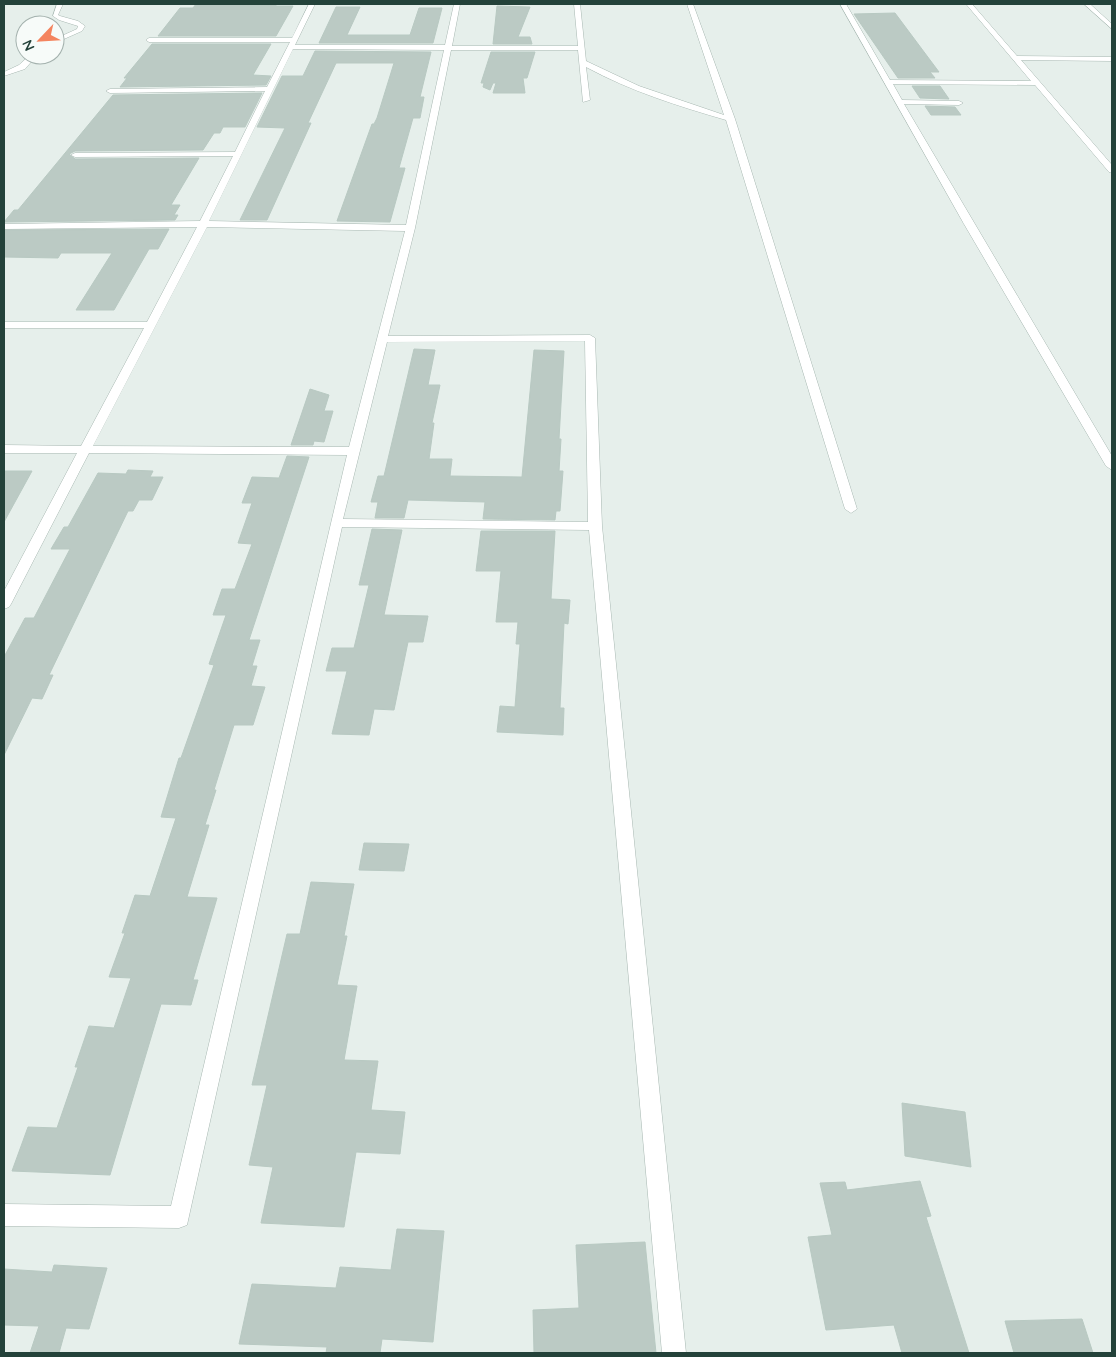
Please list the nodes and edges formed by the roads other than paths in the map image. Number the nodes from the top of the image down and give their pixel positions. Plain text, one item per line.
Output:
1 (312, 4) edge
2 (458, 4) edge
3 (577, 4) edge
4 (690, 4) edge
5 (843, 4) edge
6 (969, 4) edge
7 (1087, 4) edge
8 (65, 20) edge
9 (1112, 27) edge
10 (65, 37) edge
11 (149, 40) dead end
12 (292, 44) junction
13 (448, 48) junction
14 (581, 48) junction
15 (1014, 58) junction
16 (1112, 59) edge
17 (583, 62) junction
18 (24, 65) edge
19 (4, 74) edge
20 (887, 82) junction
21 (1036, 83) junction
22 (270, 89) junction
23 (110, 91) dead end
24 (586, 100) dead end
25 (899, 102) junction
26 (959, 103) dead end
27 (731, 119) junction
28 (238, 154) junction
29 (75, 155) dead end
30 (1112, 170) edge
31 (204, 224) junction
32 (5, 226) dead end
33 (410, 228) junction
34 (4, 325) edge
35 (151, 325) junction
36 (382, 339) junction
37 (86, 449) junction
38 (4, 450) edge
39 (354, 452) junction
40 (1112, 466) edge
41 (851, 508) dead end
42 (336, 523) junction
43 (595, 526) junction
44 (4, 604) edge
45 (4, 1214) edge
46 (674, 1353) edge

1 - 12 street
2 - 13 street
3 - 14 street
4 - 27 street
5 - 20 street
6 - 15 street
7 - 9 street
8 - 10 street
11 - 12 street
12 - 13 street
12 - 22 street
13 - 14 street
13 - 33 street
14 - 17 street
15 - 16 street
15 - 21 street
17 - 24 street
17 - 27 street
18 - 19 street
20 - 21 street
20 - 25 street
21 - 30 street
22 - 23 street
22 - 28 street
25 - 26 street
25 - 40 street
27 - 41 street
28 - 29 street
28 - 31 street
31 - 32 street
31 - 33 street
31 - 35 street
33 - 36 street
34 - 35 street
35 - 37 street
36 - 39 street
36 - 43 street
37 - 38 street
37 - 39 street
37 - 44 street
39 - 42 street
42 - 43 street
42 - 45 street
43 - 46 street

